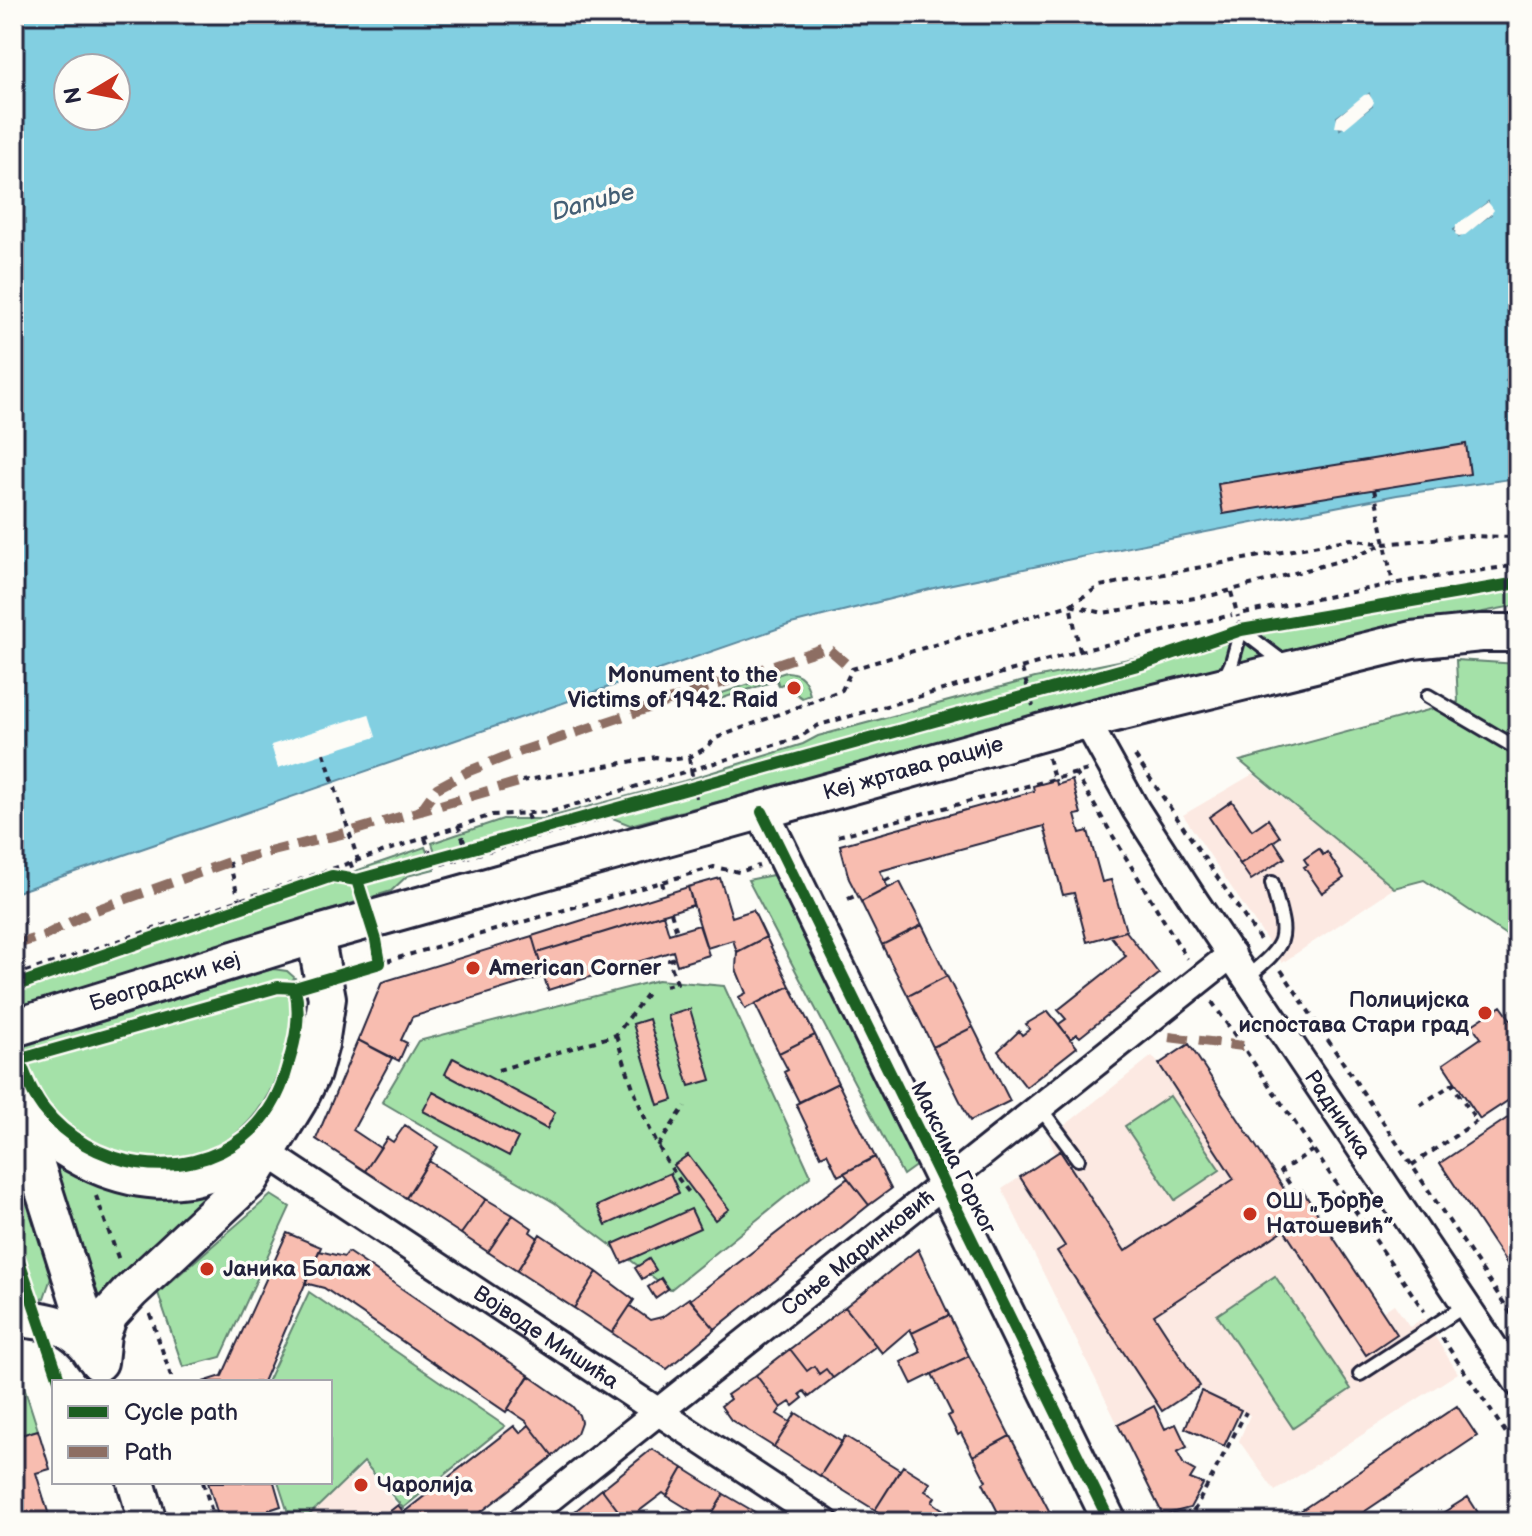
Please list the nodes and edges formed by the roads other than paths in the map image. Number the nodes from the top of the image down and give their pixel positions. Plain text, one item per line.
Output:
1 (1518, 608) edge
2 (1518, 633) edge
3 (1412, 640) junction
4 (1291, 668) junction
5 (1221, 686) junction
6 (1428, 696) dead end
7 (1086, 720) junction
8 (1518, 749) edge
9 (762, 812) junction
10 (1272, 883) dead end
11 (315, 935) junction
12 (1232, 954) junction
13 (1247, 977) junction
14 (14, 1028) edge
15 (16, 1101) edge
16 (1041, 1109) junction
17 (14, 1151) edge
18 (266, 1152) junction
19 (1078, 1159) dead end
20 (944, 1185) junction
21 (1466, 1305) junction
22 (14, 1318) edge
23 (102, 1372) edge
24 (1360, 1374) dead end
25 (1518, 1383) edge
26 (657, 1412) junction
27 (137, 1484) edge
28 (148, 1522) edge
29 (520, 1522) edge
30 (825, 1522) edge
31 (1110, 1522) edge

1 - 3 main road
2 - 3 main road, Кеј жртава рације
3 - 4 main road, Кеј жртава рације
4 - 5 main road, Кеј жртава рације
4 - 5 lane
5 - 7 main road, Кеј жртава рације
6 - 8 lane
7 - 9 main road, Кеј жртава рације
7 - 12 street, Радничка
9 - 11 main road, Кеј жртава рације
9 - 20 street, Максима Горког
10 - 13 lane
11 - 14 main road, Београдски кеј
11 - 18 main road
12 - 13 street, Радничка
12 - 16 street, Соње Маринковић
13 - 21 street, Радничка
15 - 17 main road
15 - 18 main road
15 - 23 main road
16 - 19 lane
16 - 20 street, Соње Маринковић
18 - 23 main road
18 - 26 street, Војводе Мишића
20 - 26 street, Соње Маринковић
20 - 31 street, Максима Горког
21 - 24 lane
21 - 25 street, Радничка
22 - 23 main road
26 - 29 street, Соње Маринковић
26 - 30 street, Војводе Мишића
27 - 28 main road

